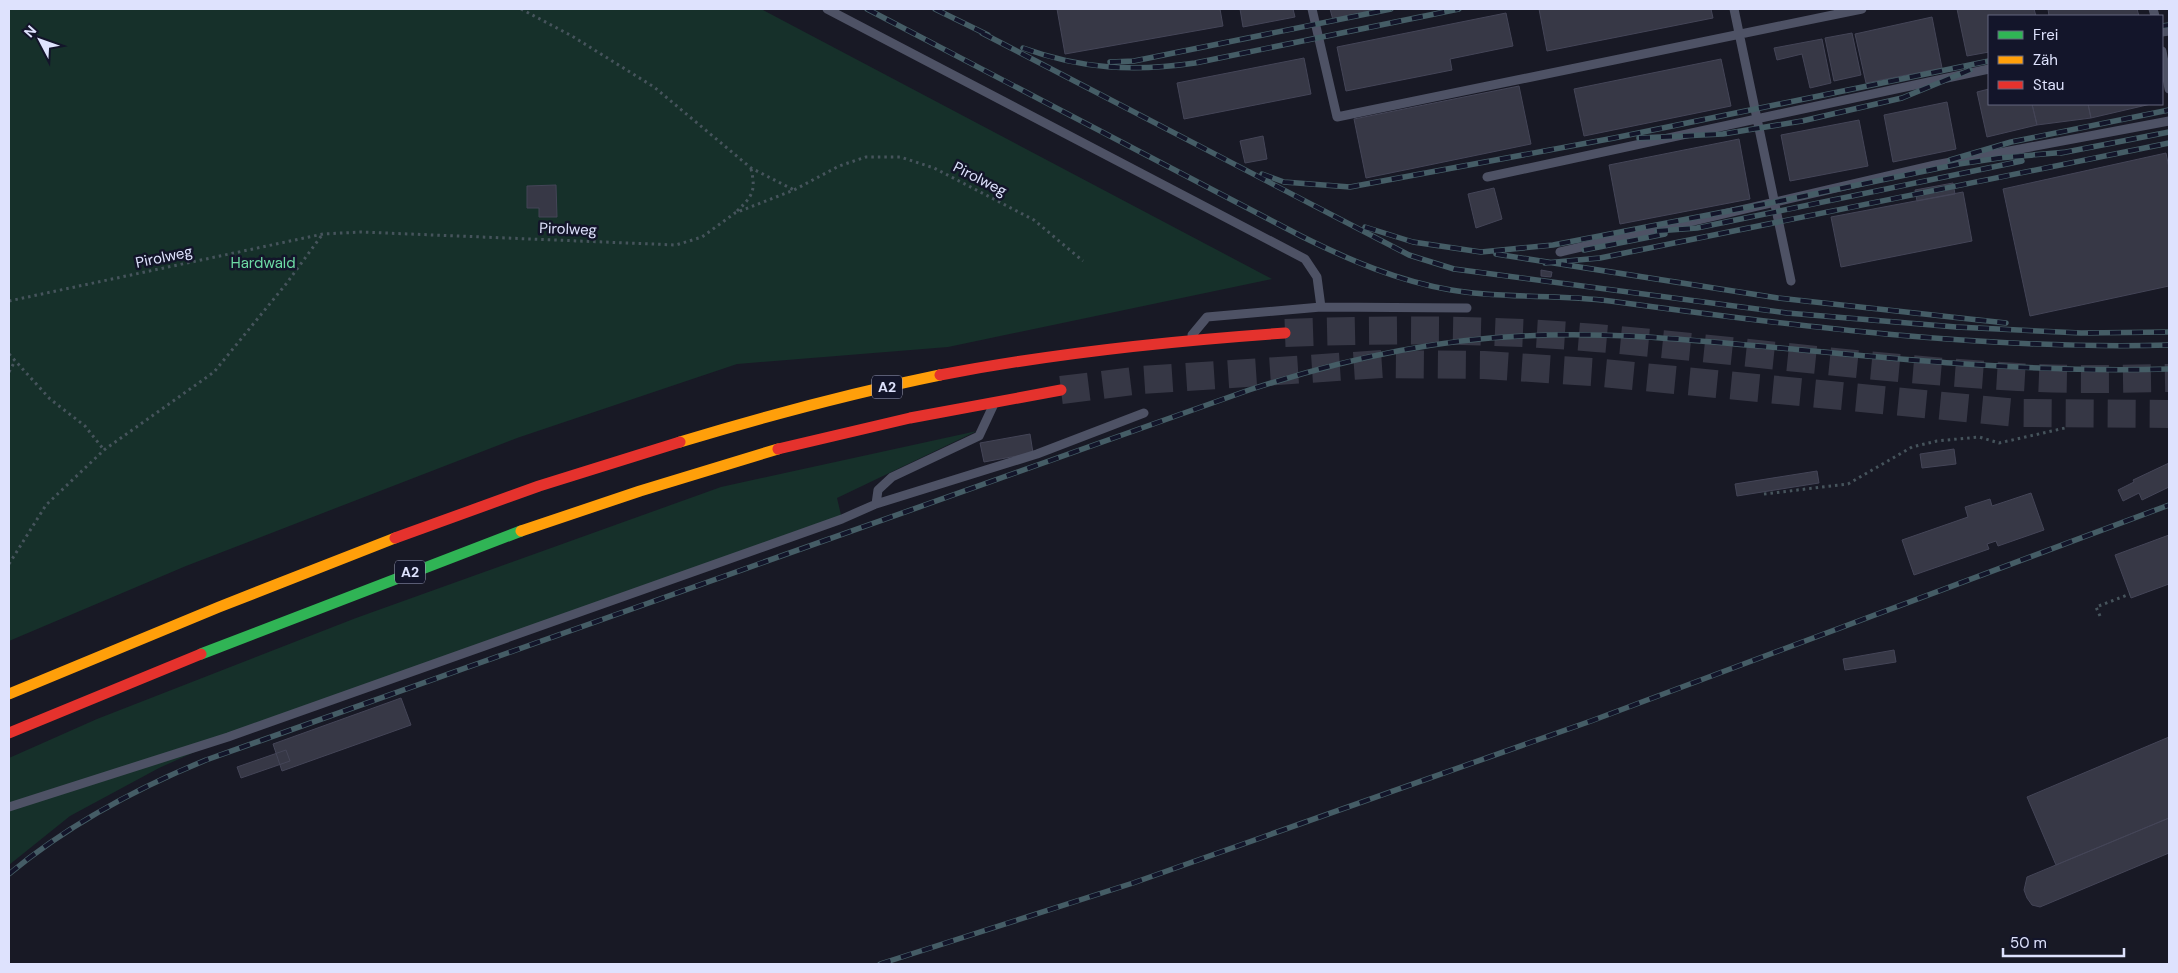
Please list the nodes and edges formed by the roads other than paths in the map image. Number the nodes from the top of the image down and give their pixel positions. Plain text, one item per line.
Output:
1 (827, 9) edge
2 (1312, 9) edge
3 (1734, 9) edge
4 (1862, 9) edge
5 (1739, 35) junction
6 (2163, 56) edge
7 (1988, 69) edge
8 (2169, 89) edge
9 (1758, 119) junction
10 (2169, 121) edge
11 (1487, 177) dead end
12 (1775, 202) junction
13 (1560, 252) dead end
14 (1791, 281) dead end
15 (1321, 306) junction
16 (1467, 308) dead end
17 (1285, 333) tunnel mouth
18 (1187, 340) junction
19 (1061, 390) tunnel mouth
20 (995, 402) junction
21 (1144, 413) dead end
22 (876, 504) junction
23 (9, 694) edge
24 (9, 733) edge
25 (9, 807) edge

1 - 15 lane
2 - 5 lane
3 - 5 lane
4 - 5 lane
5 - 9 lane
6 - 8 lane
7 - 9 lane
9 - 11 lane
9 - 12 lane
10 - 12 lane
12 - 13 lane
12 - 14 lane
15 - 16 lane
15 - 18 lane
17 - 18 highway, A2
18 - 23 highway, A2
19 - 20 highway, A2
20 - 22 lane
20 - 24 highway, A2
21 - 22 lane
22 - 25 lane

